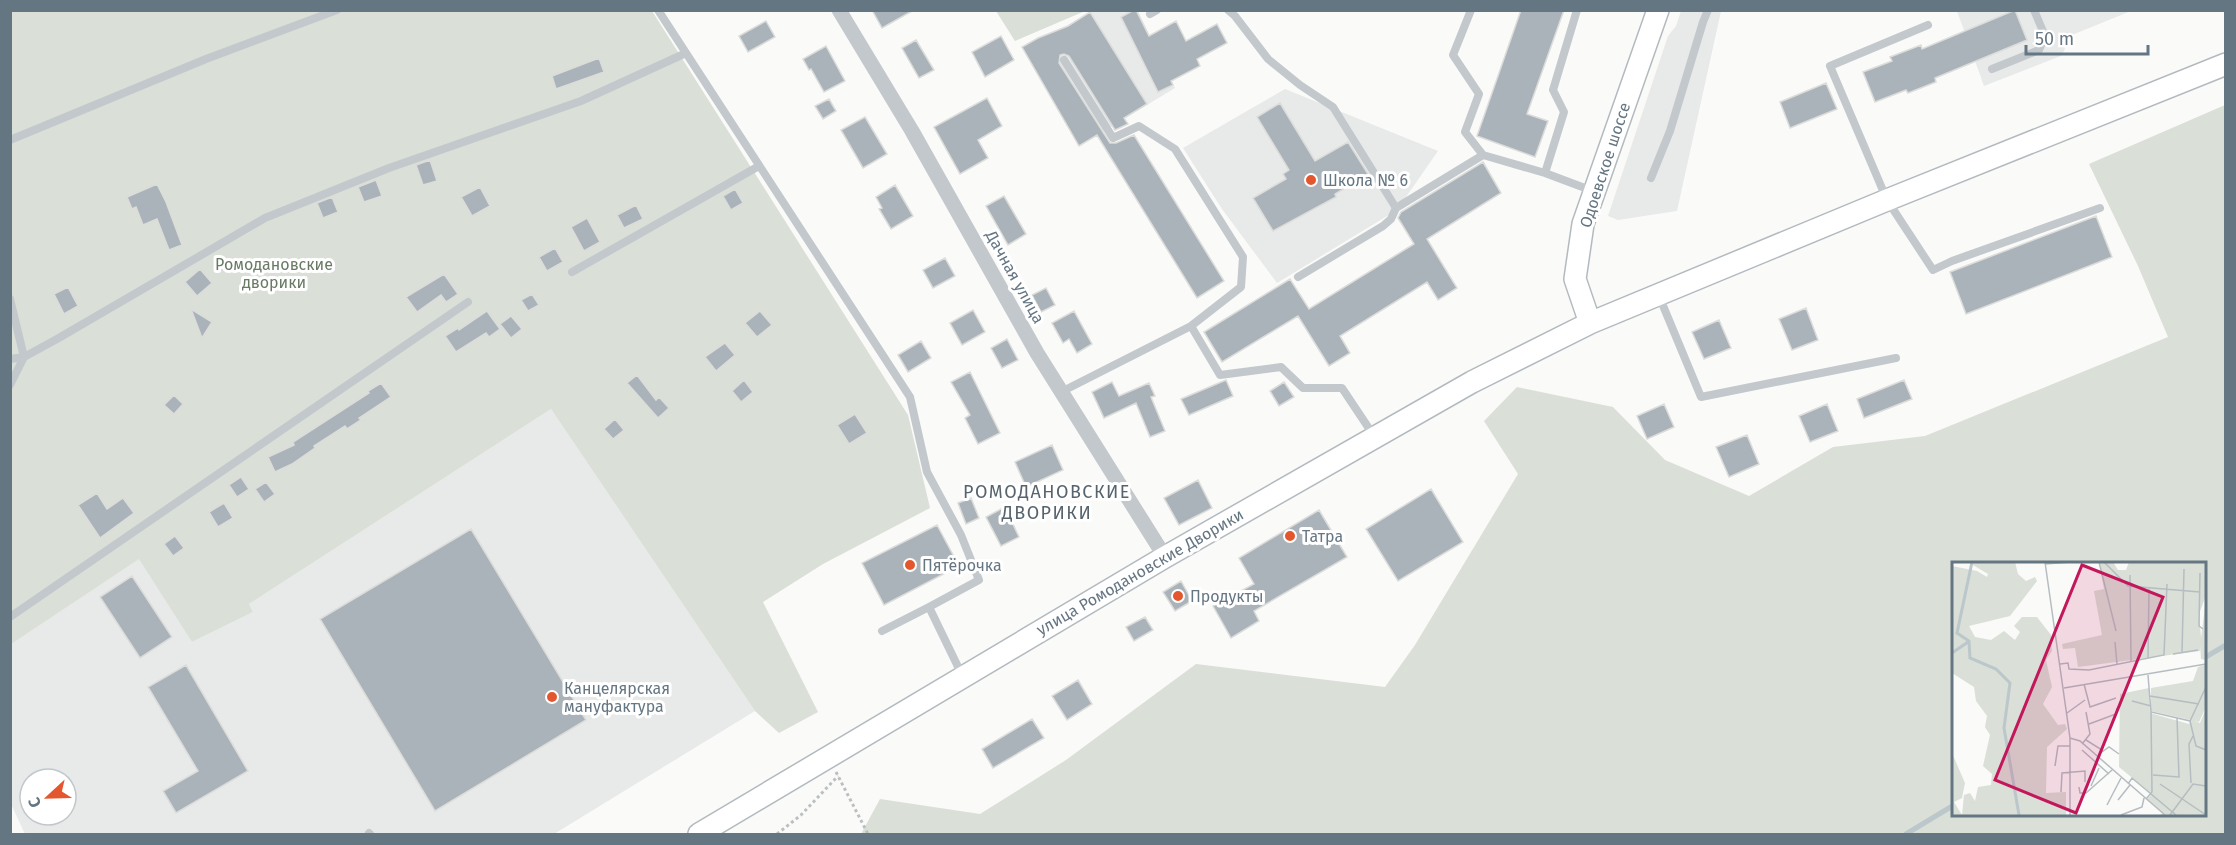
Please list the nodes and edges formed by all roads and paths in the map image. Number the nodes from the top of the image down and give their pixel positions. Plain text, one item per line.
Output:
1 (337, 10) edge
2 (658, 10) edge
3 (839, 10) edge
4 (1228, 10) edge
5 (1471, 10) edge
6 (1577, 10) edge
7 (1658, 10) edge
8 (1708, 10) edge
9 (2034, 10) edge
10 (1928, 25) dead end
11 (686, 53) junction
12 (1064, 60) dead end
13 (2226, 64) edge
14 (1992, 69) dead end
15 (10, 140) edge
16 (1483, 155) junction
17 (759, 166) junction
18 (1545, 173) junction
19 (1651, 178) dead end
20 (1594, 192) junction
21 (1887, 200) junction
22 (1396, 208) junction
23 (2100, 208) dead end
24 (572, 272) dead end
25 (1298, 277) dead end
26 (1659, 295) junction
27 (10, 299) edge
28 (468, 302) dead end
29 (1590, 322) junction
30 (1191, 326) junction
31 (24, 357) junction
32 (1896, 358) dead end
33 (10, 359) edge
34 (10, 385) edge
35 (1061, 392) junction
36 (1375, 437) junction
37 (1165, 557) junction
38 (929, 607) junction
39 (10, 617) edge
40 (882, 631) dead end
41 (962, 676) junction
42 (833, 766) junction
43 (699, 834) edge
44 (777, 834) edge
45 (868, 834) edge

1 - 15 lane
2 - 11 lane
3 - 35 street, Дачная улица
4 - 22 lane
5 - 16 lane
6 - 18 lane
7 - 20 street, Одоевское шоссе
8 - 19 lane
9 - 14 lane
10 - 21 lane
11 - 17 lane
11 - 31 lane
12 - 30 lane
13 - 21 street, улица Ромодановские Дворики
16 - 18 lane
16 - 22 lane
17 - 24 lane
17 - 38 lane
18 - 20 lane
20 - 29 street, Одоевское шоссе
21 - 23 lane
21 - 26 street, улица Ромодановские Дворики
22 - 25 lane
26 - 29 street, улица Ромодановские Дворики
26 - 32 lane
27 - 31 lane
28 - 39 lane
29 - 36 street, улица Ромодановские Дворики
30 - 35 lane
30 - 36 lane
31 - 33 lane
31 - 34 lane
35 - 37 street, Дачная улица
36 - 37 street, улица Ромодановские Дворики
37 - 41 street, улица Ромодановские Дворики
38 - 40 lane
38 - 41 lane
41 - 42 street, улица Ромодановские Дворики
42 - 43 street, улица Ромодановские Дворики
42 - 44 path
42 - 45 path

